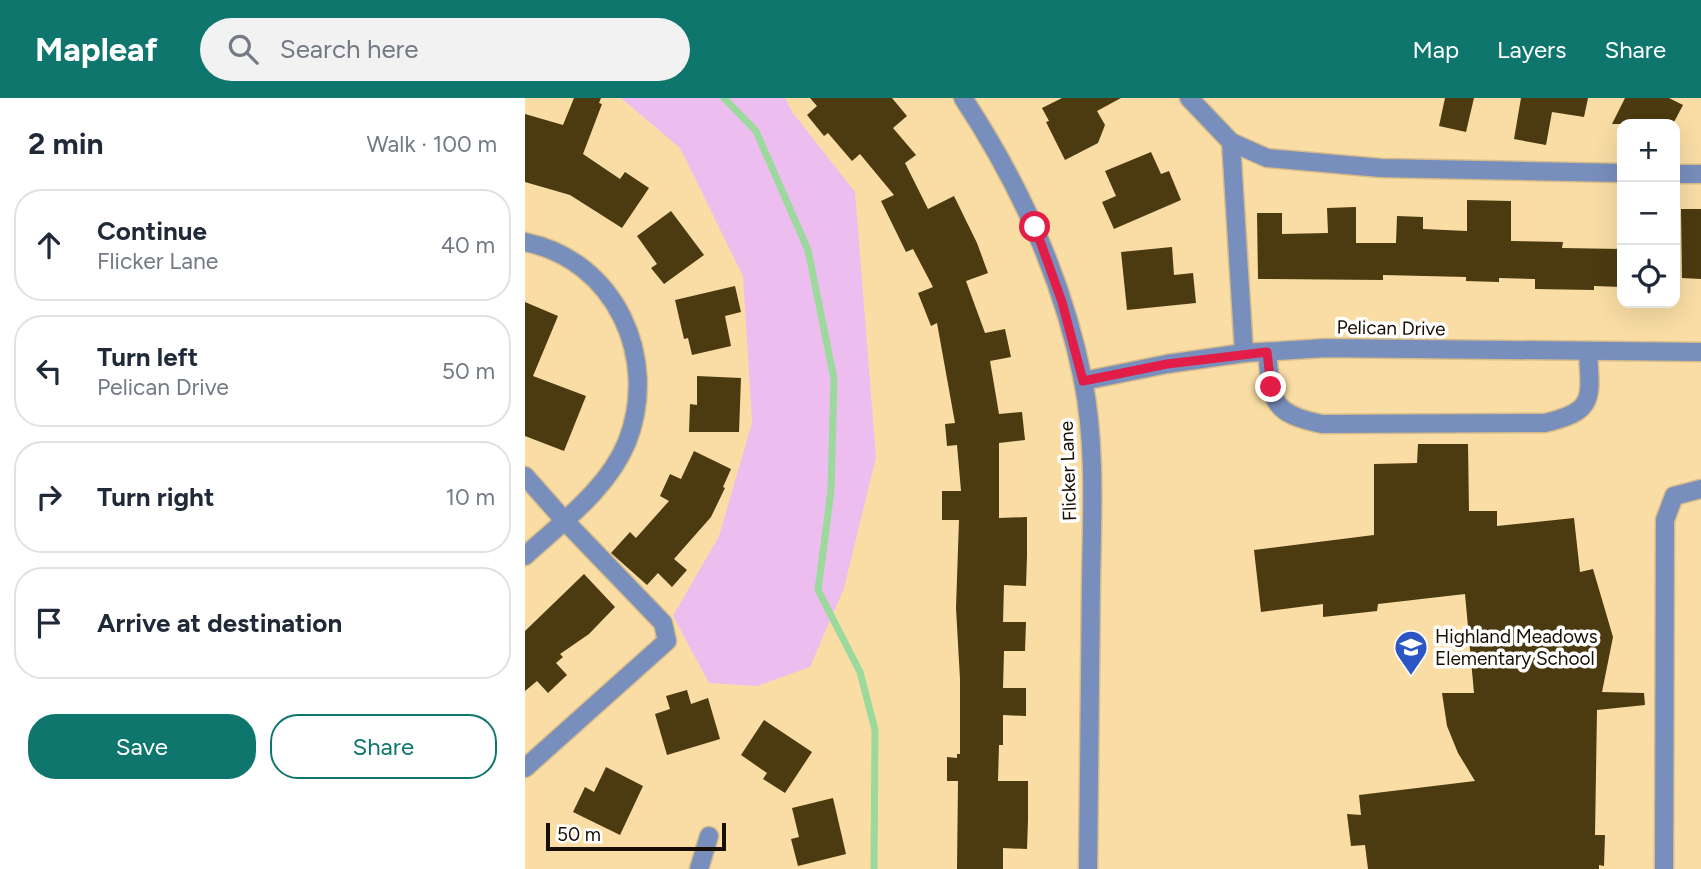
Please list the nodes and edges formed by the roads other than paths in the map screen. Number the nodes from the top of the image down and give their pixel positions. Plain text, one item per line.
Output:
1 (963, 98) edge
2 (1189, 98) edge
3 (1231, 142) junction
4 (1617, 173) edge
5 (1680, 174) edge
6 (1701, 174) edge
7 (525, 243) edge
8 (1588, 351) junction
9 (1267, 352) junction
10 (1701, 352) edge
11 (1244, 353) junction
12 (1083, 381) junction
13 (525, 476) edge
14 (1701, 489) edge
15 (564, 520) junction
16 (525, 556) edge
17 (525, 768) edge
18 (709, 836) dead end
19 (699, 869) edge
20 (1088, 869) edge
21 (1664, 869) edge

1 - 12 street, Flicker Lane
2 - 3 street
3 - 4 street
3 - 11 street
5 - 6 street
7 - 15 street
8 - 9 street, Pelican Drive
8 - 9 street
8 - 10 street, Pelican Drive
9 - 11 street, Pelican Drive
11 - 12 street, Pelican Drive
12 - 20 street, Flicker Lane
13 - 15 street
14 - 21 street
15 - 16 street
15 - 17 street
18 - 19 street

